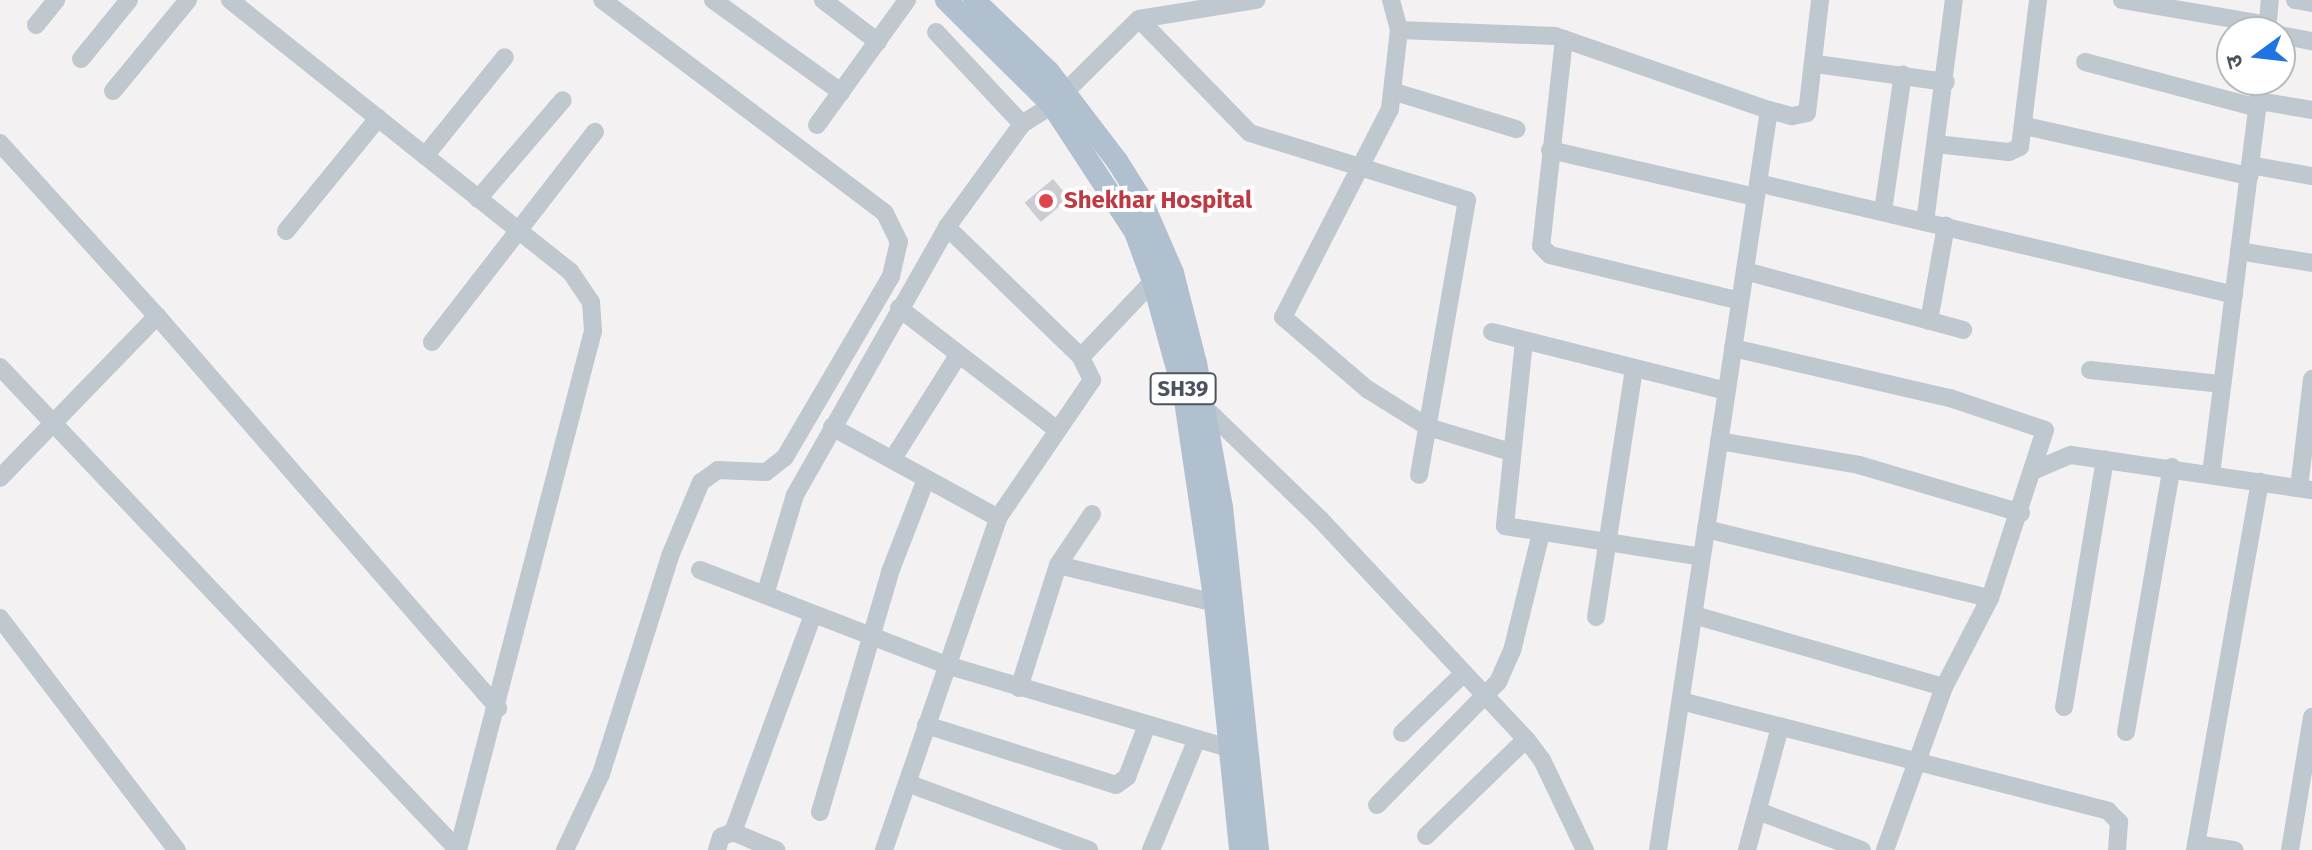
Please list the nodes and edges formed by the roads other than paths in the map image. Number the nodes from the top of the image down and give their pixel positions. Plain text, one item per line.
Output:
1 (56, 0) edge
2 (129, 0) edge
3 (188, 0) edge
4 (230, 0) edge
5 (602, 0) edge
6 (713, 0) edge
7 (823, 0) edge
8 (907, 0) edge
9 (946, 0) edge
10 (974, 0) edge
11 (1256, 0) edge
12 (1391, 0) edge
13 (1820, 0) edge
14 (1954, 0) edge
15 (2038, 0) edge
16 (2122, 0) edge
17 (2295, 0) edge
18 (2312, 3) edge
19 (1221, 4) edge
20 (1143, 11) edge
21 (2216, 19) edge
22 (36, 25) dead end
23 (1399, 30) junction
24 (936, 32) dead end
25 (1564, 39) junction
26 (878, 42) junction
27 (505, 57) dead end
28 (81, 59) dead end
29 (2085, 62) dead end
30 (1816, 64) junction
31 (1903, 74) junction
32 (1946, 82) junction
33 (113, 91) dead end
34 (841, 92) junction
35 (1395, 92) junction
36 (2259, 96) edge
37 (1058, 99) junction
38 (563, 100) dead end
39 (2258, 104) junction
40 (1769, 110) junction
41 (2312, 110) edge
42 (378, 118) junction
43 (1022, 124) junction
44 (817, 125) dead end
45 (2025, 126) junction
46 (1516, 129) dead end
47 (595, 132) dead end
48 (0, 143) edge
49 (1936, 144) junction
50 (1550, 150) junction
51 (425, 156) junction
52 (1364, 166) junction
53 (2250, 171) junction
54 (2312, 176) edge
55 (1757, 190) junction
56 (478, 199) junction
57 (1883, 211) junction
58 (1925, 222) junction
59 (1946, 226) junction
60 (947, 227) junction
61 (518, 230) junction
62 (286, 231) dead end
63 (2239, 251) junction
64 (2312, 263) edge
65 (1745, 271) junction
66 (1153, 281) junction
67 (2234, 295) junction
68 (1740, 301) junction
69 (899, 308) junction
70 (157, 316) junction
71 (1929, 321) junction
72 (1963, 330) dead end
73 (1492, 332) dead end
74 (1524, 341) junction
75 (432, 342) dead end
76 (1733, 348) junction
77 (959, 354) junction
78 (1081, 357) junction
79 (0, 367) edge
80 (1634, 368) junction
81 (2090, 370) dead end
82 (2312, 379) edge
83 (2222, 384) junction
84 (1727, 391) junction
85 (1205, 408) junction
86 (50, 422) junction
87 (832, 427) junction
88 (1428, 427) junction
89 (1056, 429) junction
90 (1719, 441) junction
91 (1511, 452) junction
92 (2105, 459) junction
93 (892, 460) junction
94 (2172, 467) junction
95 (2035, 470) junction
96 (2211, 474) junction
97 (1419, 475) dead end
98 (0, 478) edge
99 (926, 479) junction
100 (2260, 482) junction
101 (2305, 489) edge
102 (2021, 513) junction
103 (1092, 514) dead end
104 (998, 518) junction
105 (1706, 529) junction
106 (1541, 533) junction
107 (1609, 543) junction
108 (1702, 557) junction
109 (1058, 565) junction
110 (700, 570) dead end
111 (765, 595) junction
112 (1990, 598) junction
113 (1215, 603) junction
114 (813, 614) junction
115 (1694, 615) junction
116 (1596, 617) dead end
117 (0, 618) edge
118 (873, 636) junction
119 (943, 664) junction
120 (1462, 675) junction
121 (1944, 687) junction
122 (1019, 688) junction
123 (1485, 698) junction
124 (1681, 701) junction
125 (2064, 707) dead end
126 (498, 708) junction
127 (2312, 717) edge
128 (926, 725) junction
129 (1147, 725) junction
130 (1780, 727) junction
131 (2126, 732) dead end
132 (1402, 733) dead end
133 (1197, 739) junction
134 (1526, 739) junction
135 (1229, 748) junction
136 (1916, 764) junction
137 (907, 783) junction
138 (1377, 805) dead end
139 (1758, 811) junction
140 (820, 812) dead end
141 (733, 832) junction
142 (1426, 836) dead end
143 (2195, 847) edge
144 (1892, 849) edge
145 (177, 850) edge
146 (458, 850) edge
147 (565, 850) edge
148 (717, 850) edge
149 (776, 850) edge
150 (884, 850) edge
151 (1089, 850) edge
152 (1151, 850) edge
153 (1240, 850) edge
154 (1258, 850) edge
155 (1585, 850) edge
156 (1658, 850) edge
157 (1747, 850) edge
158 (1862, 850) edge
159 (2117, 850) edge
160 (2235, 850) edge
161 (2290, 850) edge

1 - 22 street
2 - 28 street
3 - 33 street
4 - 42 street
5 - 147 street
6 - 34 street
7 - 26 street
8 - 26 street
9 - 37 main road, SH39
10 - 37 main road, SH39
11 - 19 street
12 - 23 street
13 - 30 street
14 - 32 street
15 - 45 street
16 - 21 street
17 - 18 street
19 - 20 street
20 - 37 street
20 - 52 street
23 - 25 street
23 - 35 street
24 - 43 street
25 - 40 street
25 - 50 street
26 - 34 street
27 - 51 street
29 - 39 street
30 - 31 street
30 - 40 street
31 - 32 street
31 - 57 street
32 - 49 street
34 - 44 street
35 - 46 street
35 - 52 street
36 - 39 street
37 - 43 street
37 - 66 main road, SH39
37 - 85 main road, SH39
38 - 56 street
39 - 41 street
39 - 53 street
40 - 55 street
42 - 51 street
42 - 62 street
43 - 60 street
45 - 49 street
45 - 53 street
47 - 61 street
48 - 70 street
49 - 58 street
50 - 55 street
50 - 68 street
51 - 56 street
52 - 88 street
52 - 88 street
53 - 54 street
53 - 63 street
55 - 57 street
55 - 65 street
56 - 61 street
57 - 58 street
58 - 59 street
59 - 67 street
59 - 71 street
60 - 69 street
60 - 78 street
61 - 75 street
61 - 126 street
63 - 64 street
63 - 67 street
65 - 68 street
65 - 71 street
66 - 78 street
66 - 113 main road, SH39
67 - 83 street
68 - 76 street
69 - 77 street
69 - 87 street
70 - 86 street
70 - 126 street
71 - 72 street
73 - 74 street
74 - 80 street
74 - 91 street
76 - 84 street
76 - 95 street
77 - 89 street
77 - 93 street
78 - 89 street
79 - 86 street
80 - 84 street
80 - 107 street
81 - 83 street
82 - 101 street
83 - 96 street
84 - 90 street
85 - 120 street
85 - 154 main road, SH39
86 - 98 street
86 - 146 street
87 - 93 street
87 - 111 street
88 - 91 street
88 - 97 street
89 - 104 street
90 - 102 street
90 - 105 street
91 - 106 street
92 - 94 street
92 - 95 street
92 - 125 street
93 - 99 street
94 - 96 street
94 - 131 street
95 - 102 street
96 - 100 street
99 - 104 street
99 - 118 street
100 - 101 street
100 - 143 street
102 - 112 street
103 - 109 street
104 - 119 street
105 - 108 street
105 - 112 street
106 - 107 street
106 - 123 street
107 - 108 street
107 - 116 street
108 - 115 street
109 - 113 street
109 - 122 street
110 - 111 street
111 - 114 street
112 - 121 street
113 - 135 main road, SH39
114 - 118 street
114 - 141 street
115 - 121 street
115 - 124 street
117 - 145 street
118 - 119 street
118 - 140 street
119 - 122 street
119 - 128 street
120 - 123 street
120 - 132 street
121 - 136 street
122 - 129 street
123 - 134 street
123 - 138 street
124 - 130 street
124 - 156 street
126 - 146 street
127 - 161 street
128 - 129 street
128 - 137 street
129 - 133 street
130 - 136 street
130 - 139 street
133 - 135 street
133 - 152 street
134 - 142 street
134 - 155 street
135 - 153 main road, SH39
136 - 144 street
136 - 159 street
137 - 150 street
137 - 151 street
139 - 157 street
139 - 158 street
141 - 148 street
141 - 149 street
143 - 160 street

